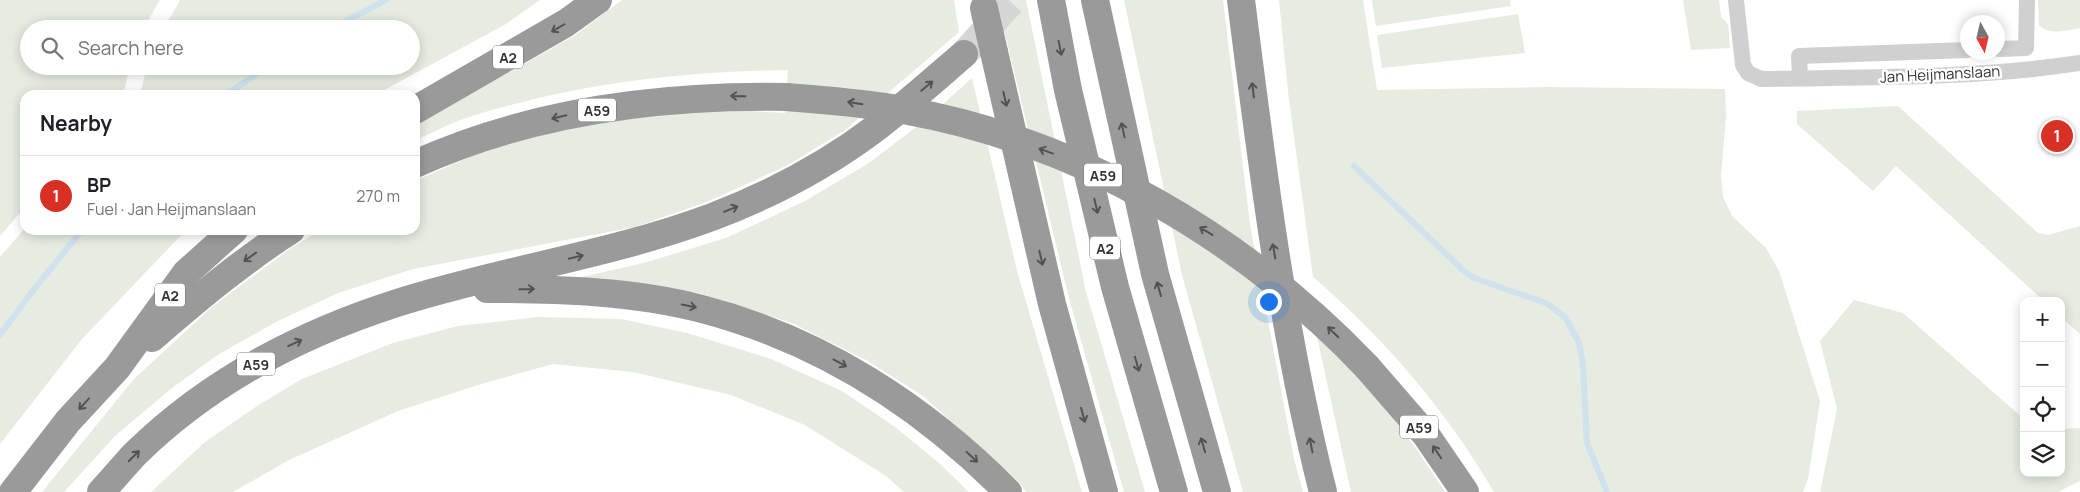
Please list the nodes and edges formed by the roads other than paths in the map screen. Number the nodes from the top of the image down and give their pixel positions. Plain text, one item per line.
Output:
1 (598, 0) edge
2 (1051, 0) edge
3 (1095, 0) edge
4 (1241, 0) edge
5 (1736, 0) edge
6 (2027, 0) edge
7 (983, 4) edge
8 (2005, 49) edge
9 (1960, 50) edge
10 (964, 54) tunnel mouth
11 (2080, 62) edge
12 (1800, 78) junction
13 (420, 107) edge
14 (420, 162) edge
15 (228, 235) edge
16 (283, 235) edge
17 (443, 290) junction
18 (117, 368) junction
19 (13, 492) edge
20 (101, 492) edge
21 (1008, 492) edge
22 (1104, 492) edge
23 (1174, 492) edge
24 (1217, 492) edge
25 (1323, 492) edge
26 (1465, 492) edge

1 -> 13 highway, A2
2 -> 23 highway, A2
24 -> 3 highway
25 -> 4 highway
5 - 12 street, Jan Heijmanslaan
6 - 8 street, Jan Heijmanslaan
7 -> 22 highway, bridge
9 - 12 street, Jan Heijmanslaan
17 -> 10 highway, A59
11 - 12 street, Jan Heijmanslaan
26 -> 14 highway, A59, bridge
15 - 18 highway, A2
16 -> 18 highway
20 -> 17 highway, A59
17 -> 21 highway, A59
18 -> 19 highway

